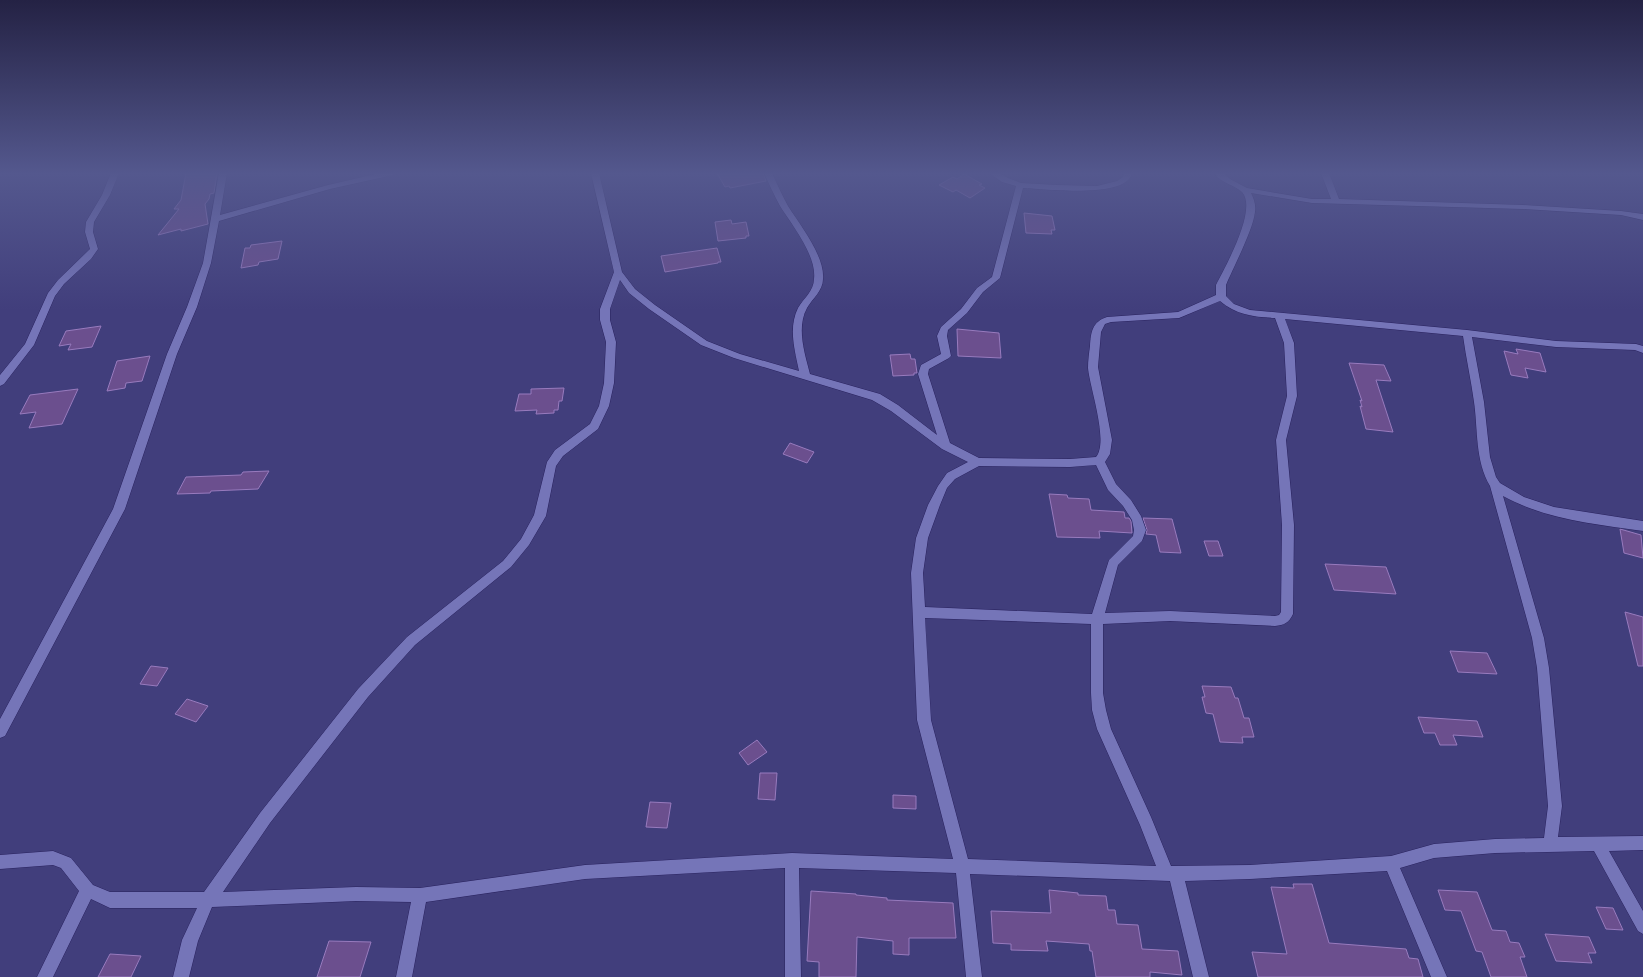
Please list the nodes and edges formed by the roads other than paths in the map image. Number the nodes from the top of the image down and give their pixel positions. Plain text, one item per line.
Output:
1 (92, 219) edge
2 (216, 219) edge
3 (606, 219) edge
4 (793, 219) edge
5 (1011, 219) edge
6 (1249, 219) edge
7 (618, 272) junction
8 (1221, 297) junction
9 (1279, 316) junction
10 (1467, 333) junction
11 (1643, 350) edge
12 (805, 375) junction
13 (0, 382) edge
14 (946, 446) junction
15 (1099, 461) junction
16 (977, 462) junction
17 (1495, 486) junction
18 (1643, 526) edge
19 (918, 612) junction
20 (1097, 619) junction
21 (0, 732) edge
22 (1597, 843) junction
23 (1643, 843) edge
24 (1550, 845) junction
25 (792, 860) junction
26 (0, 862) edge
27 (1391, 863) junction
28 (962, 865) junction
29 (1171, 873) junction
30 (88, 890) junction
31 (420, 895) junction
32 (208, 900) junction
33 (1643, 926) edge
34 (45, 977) edge
35 (181, 977) edge
36 (404, 977) edge
37 (793, 977) edge
38 (974, 977) edge
39 (1201, 977) edge
40 (1439, 977) edge

1 - 13 street
2 - 21 street
3 - 7 street
4 - 12 street
5 - 14 street
6 - 8 street
7 - 12 street
7 - 32 street
8 - 9 street
8 - 15 street
9 - 10 street
9 - 20 street
10 - 11 street
10 - 17 street
12 - 14 street
14 - 16 street
15 - 16 street
15 - 20 street
16 - 19 street
17 - 18 street
17 - 24 street
19 - 20 street
19 - 28 street
20 - 29 street
22 - 23 street
22 - 24 street
22 - 33 street
24 - 27 street
25 - 28 street
25 - 31 street
25 - 37 street
26 - 30 street
27 - 29 street
27 - 40 street
28 - 29 street
28 - 38 street
29 - 39 street
30 - 32 street
30 - 34 street
31 - 32 street
31 - 36 street
32 - 35 street

